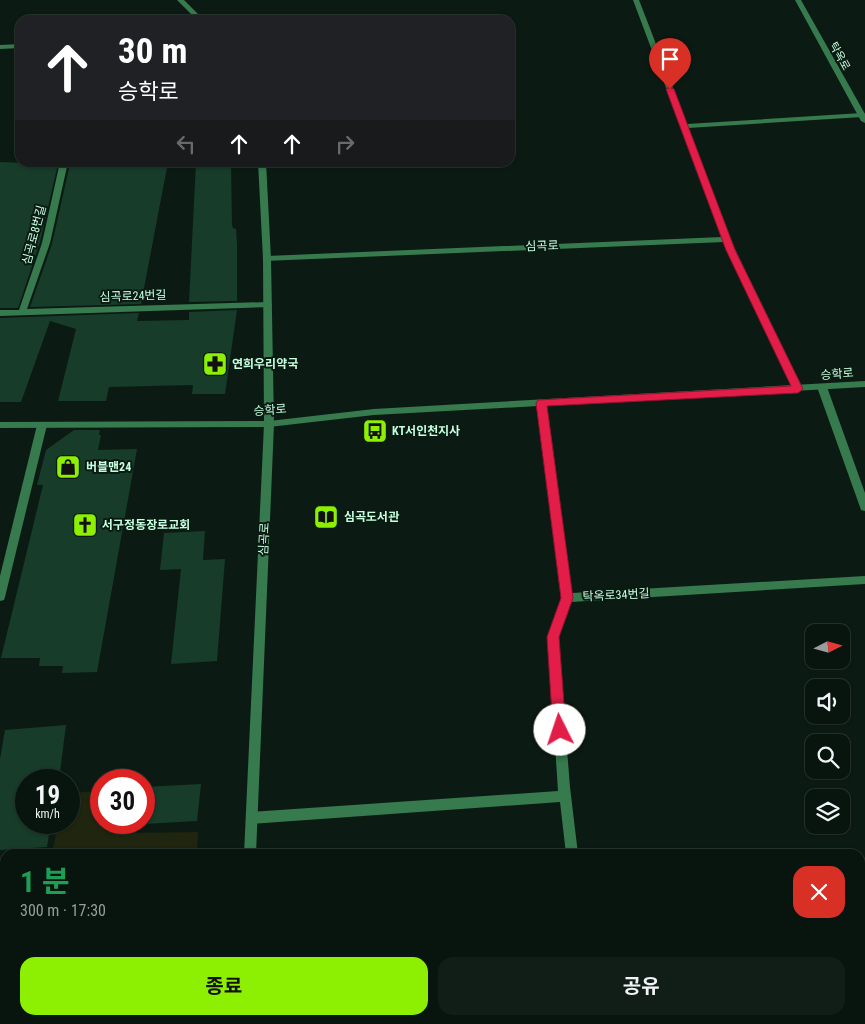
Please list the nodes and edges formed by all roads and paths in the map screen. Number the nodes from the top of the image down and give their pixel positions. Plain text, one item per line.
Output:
1 (180, 0) edge
2 (636, 0) edge
3 (798, 0) edge
4 (196, 15) edge
5 (15, 46) edge
6 (0, 47) edge
7 (864, 117) edge
8 (683, 126) junction
9 (63, 167) edge
10 (262, 167) edge
11 (727, 239) junction
12 (267, 259) junction
13 (268, 305) junction
14 (22, 312) junction
15 (0, 313) edge
16 (865, 384) edge
17 (822, 387) junction
18 (798, 389) junction
19 (542, 403) junction
20 (269, 424) junction
21 (0, 425) edge
22 (42, 425) junction
23 (865, 507) edge
24 (865, 580) edge
25 (0, 597) edge
26 (567, 598) junction
27 (565, 796) junction
28 (252, 818) junction
29 (250, 849) edge
30 (571, 849) edge

1 - 4 street
2 - 8 street
3 - 7 street, 탁옥로
5 - 6 street
7 - 8 street
8 - 11 street
9 - 14 street, 심곡로8번길
10 - 12 street, 심곡로
11 - 12 street, 심곡로
11 - 18 street
12 - 13 street, 심곡로
13 - 14 street, 심곡로24번길
13 - 20 street, 심곡로
14 - 15 street, 심곡로24번길
16 - 17 street, 승학로
17 - 18 street, 승학로
17 - 23 street
18 - 19 street, 승학로
19 - 20 street, 승학로
19 - 26 street
20 - 22 street, 승학로
20 - 28 street, 심곡로
21 - 22 street, 승학로
22 - 25 street
24 - 26 street, 탁옥로34번길
26 - 27 street, 탁옥로34번길
27 - 28 street
27 - 30 street, 탁옥로34번길
28 - 29 street, 심곡로

